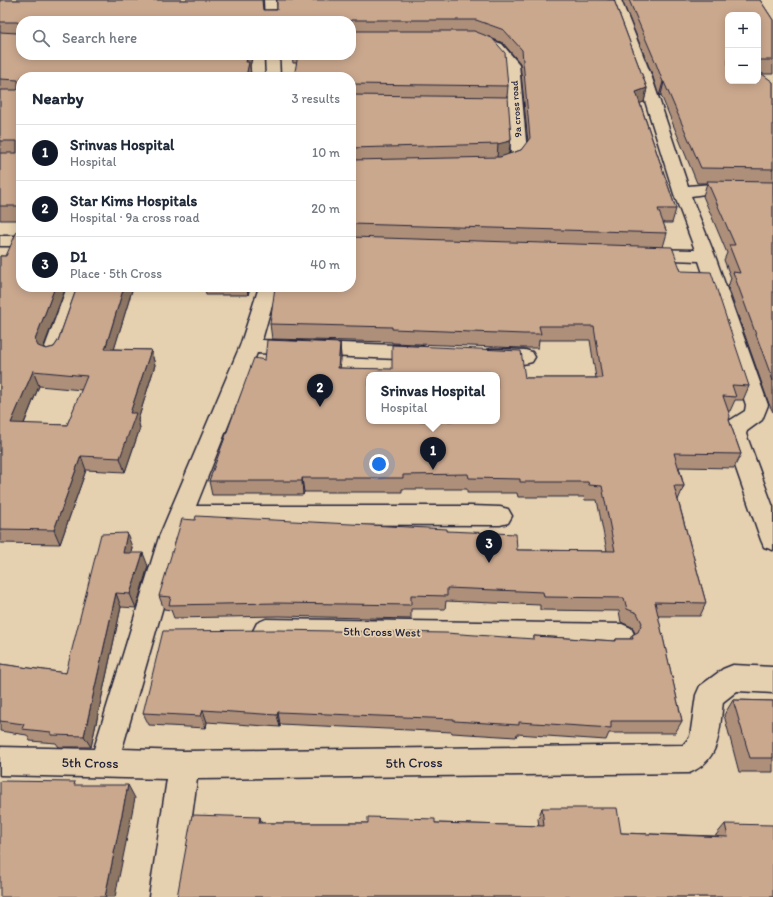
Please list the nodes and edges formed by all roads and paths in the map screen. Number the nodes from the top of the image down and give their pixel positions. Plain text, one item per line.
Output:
1 (270, 0) edge
2 (615, 0) edge
3 (270, 16) edge
4 (469, 38) edge
5 (272, 60) edge
6 (273, 72) edge
7 (500, 104) edge
8 (515, 105) junction
9 (483, 164) edge
10 (773, 190) edge
11 (682, 194) junction
12 (0, 241) edge
13 (16, 241) edge
14 (627, 254) edge
15 (706, 256) junction
16 (74, 292) edge
17 (266, 292) edge
18 (250, 346) junction
19 (438, 354) edge
20 (52, 355) edge
21 (470, 355) edge
22 (525, 357) dead end
23 (180, 515) junction
24 (500, 516) dead end
25 (773, 540) edge
26 (247, 631) edge
27 (622, 636) dead end
28 (773, 680) edge
29 (0, 762) edge
30 (104, 763) junction
31 (184, 765) junction
32 (165, 897) edge

1 - 3 street
2 - 11 street
4 - 8 street, 9a cross road
5 - 6 street
7 - 8 street
8 - 9 street, 9a cross road
10 - 11 street
11 - 15 street
12 - 13 street
14 - 15 street
15 - 25 street
16 - 20 street
17 - 18 street
18 - 19 street
18 - 23 street
21 - 22 street
23 - 24 street
23 - 30 street
26 - 27 street, 5th Cross West
28 - 31 street, 5th Cross
29 - 30 street, 5th Cross
30 - 31 street, 5th Cross
31 - 32 street

